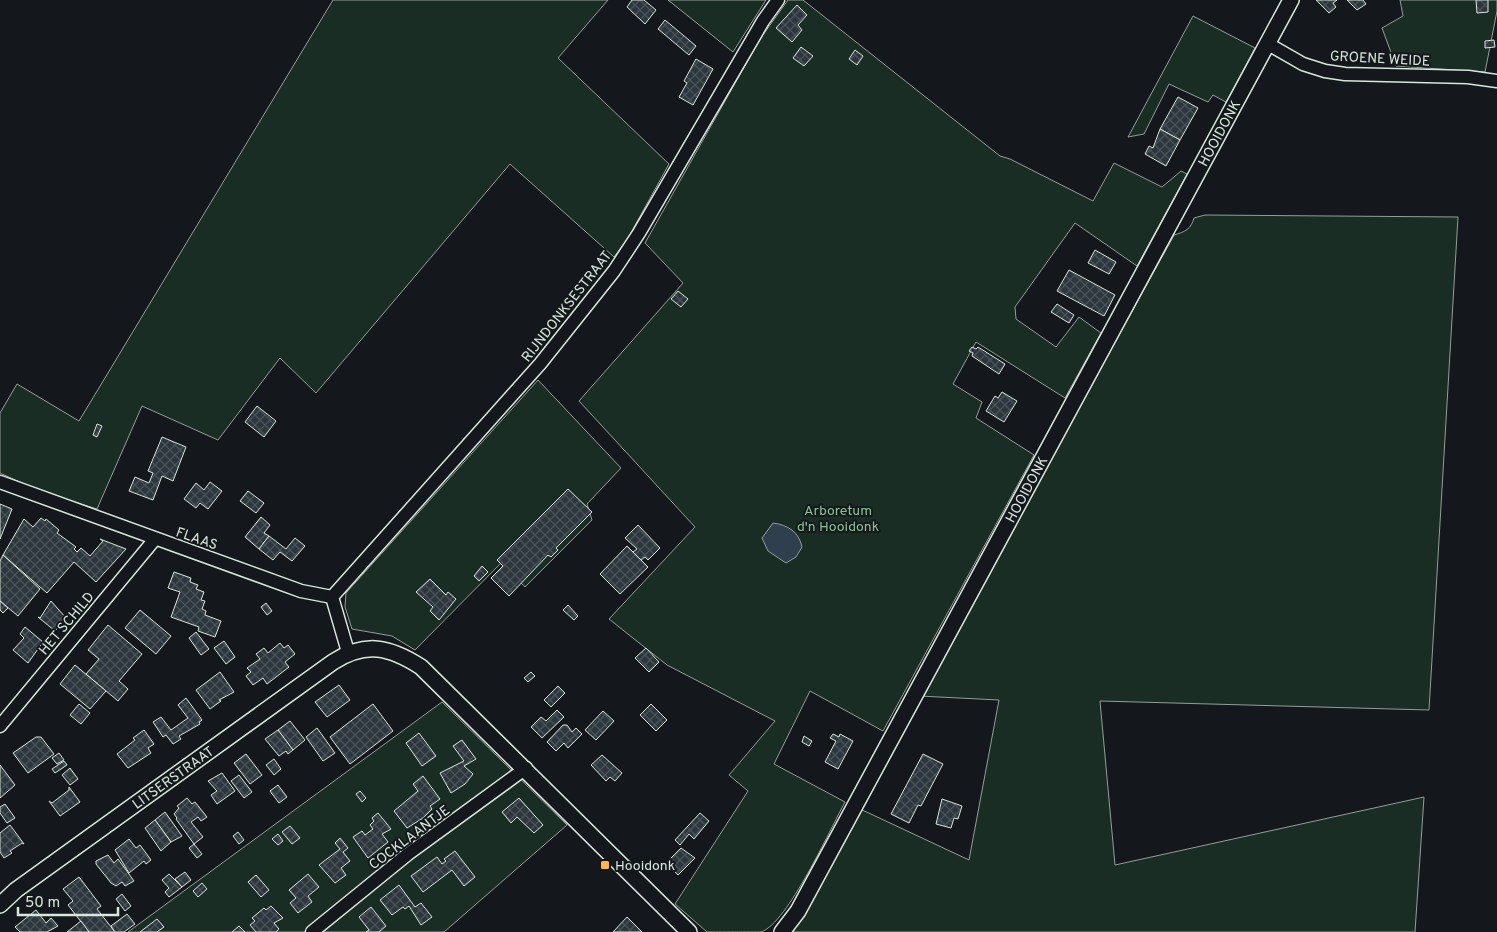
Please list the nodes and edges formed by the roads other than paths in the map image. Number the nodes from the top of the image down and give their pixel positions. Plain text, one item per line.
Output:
1 (778, 0) edge
2 (1291, 0) edge
3 (1268, 44) junction
4 (1497, 81) edge
5 (0, 482) edge
6 (155, 539) junction
7 (332, 597) junction
8 (348, 652) junction
9 (0, 726) edge
10 (526, 768) junction
11 (0, 905) edge
12 (312, 932) edge
13 (689, 932) edge
14 (782, 932) edge

1 - 7 street, RIJNDONKSESTRAAT
2 - 3 street, HOOIDONK
3 - 4 street, GROENE WEIDE
3 - 14 street, HOOIDONK
5 - 6 street, FLAAS
6 - 7 street, FLAAS
6 - 9 street, HET SCHILD
7 - 8 street
8 - 10 street
8 - 11 street, LITSERSTRAAT
10 - 12 street, COCKLAANTJE
10 - 13 street

